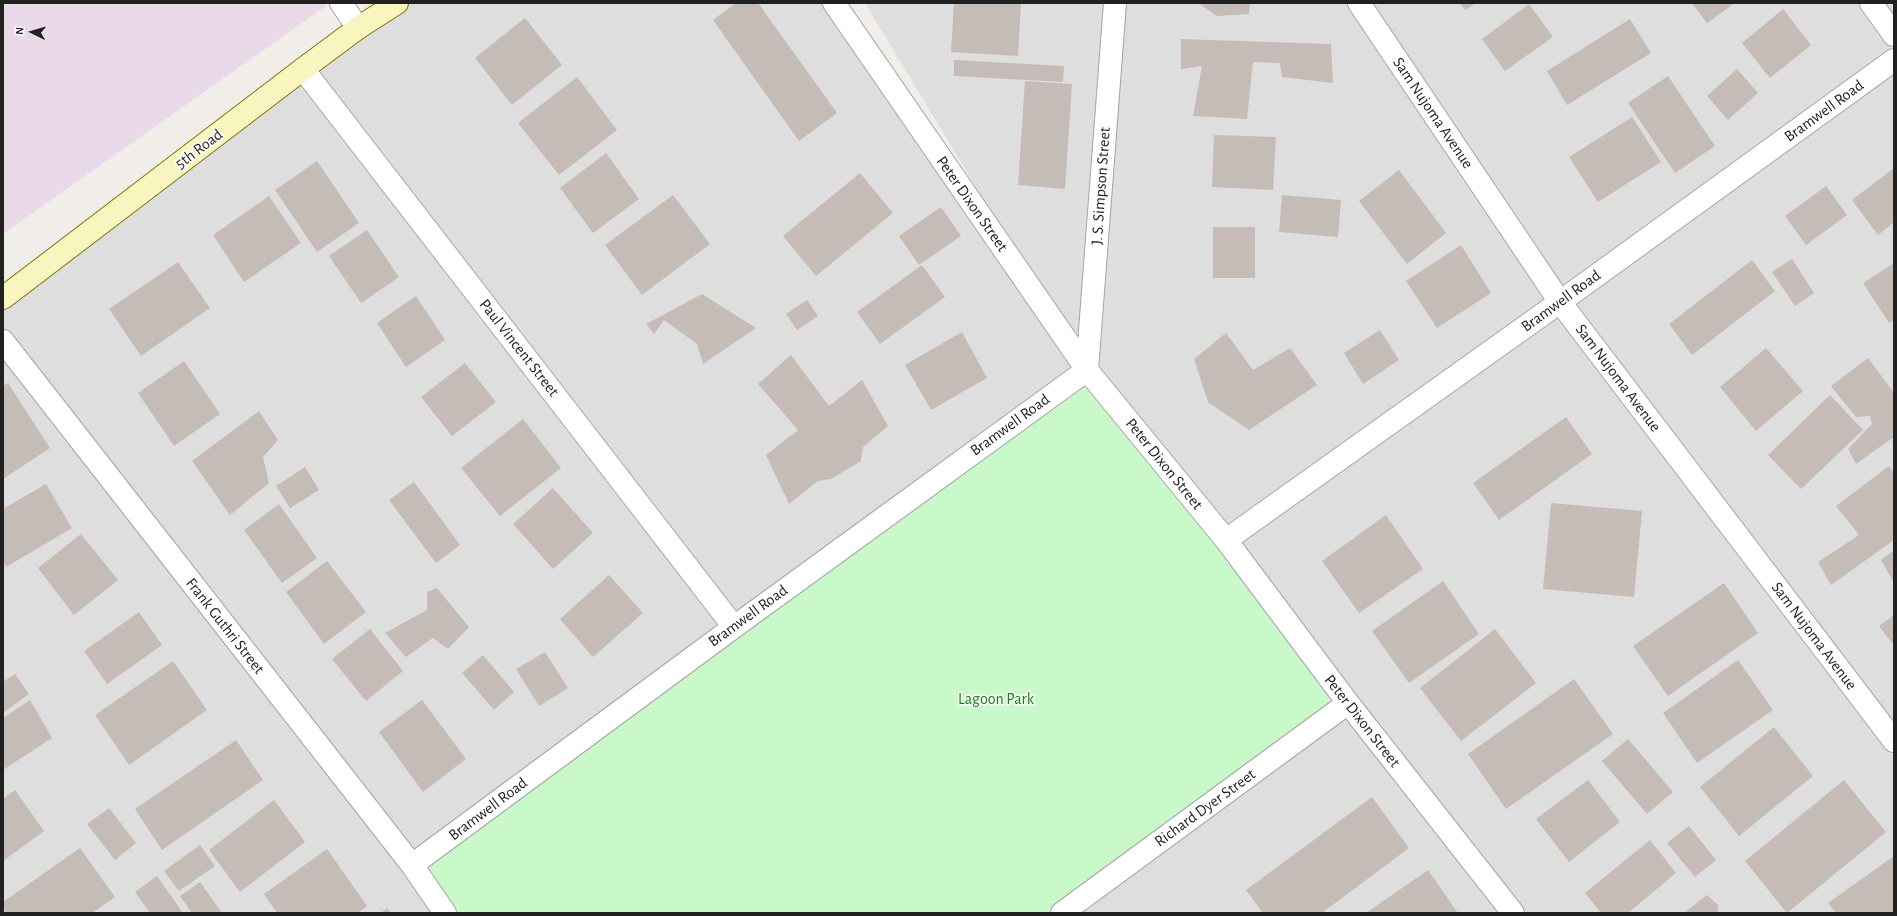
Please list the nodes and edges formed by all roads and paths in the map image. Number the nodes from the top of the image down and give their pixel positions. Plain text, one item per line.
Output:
1 (341, 3) edge
2 (397, 3) edge
3 (834, 3) edge
4 (1115, 3) edge
5 (1359, 3) edge
6 (1871, 3) edge
7 (358, 28) junction
8 (1894, 35) edge
9 (1894, 60) edge
10 (303, 69) junction
11 (3, 298) edge
12 (1560, 302) junction
13 (3, 341) edge
14 (1086, 370) junction
15 (1226, 540) junction
16 (734, 626) junction
17 (1348, 703) junction
18 (1894, 742) edge
19 (412, 865) junction
20 (445, 913) edge
21 (1062, 913) edge
22 (1513, 913) edge

1 - 7 street
2 - 7 street, 5th Road
3 - 14 street, Peter Dixon Street
4 - 14 street, J. S. Simpson Street
5 - 12 street, Sam Nujoma Avenue
6 - 8 street
7 - 10 street, 5th Road
9 - 12 street, Bramwell Road
10 - 11 street, 5th Road
10 - 16 street, Paul Vincent Street
12 - 15 street, Bramwell Road
12 - 18 street, Sam Nujoma Avenue
13 - 19 street, Frank Guthri Street
14 - 15 street, Peter Dixon Street
14 - 16 street, Bramwell Road
15 - 17 street, Peter Dixon Street
16 - 19 street, Bramwell Road
17 - 21 street, Richard Dyer Street
17 - 22 street, Peter Dixon Street
19 - 20 street, Frank Guthri Street

